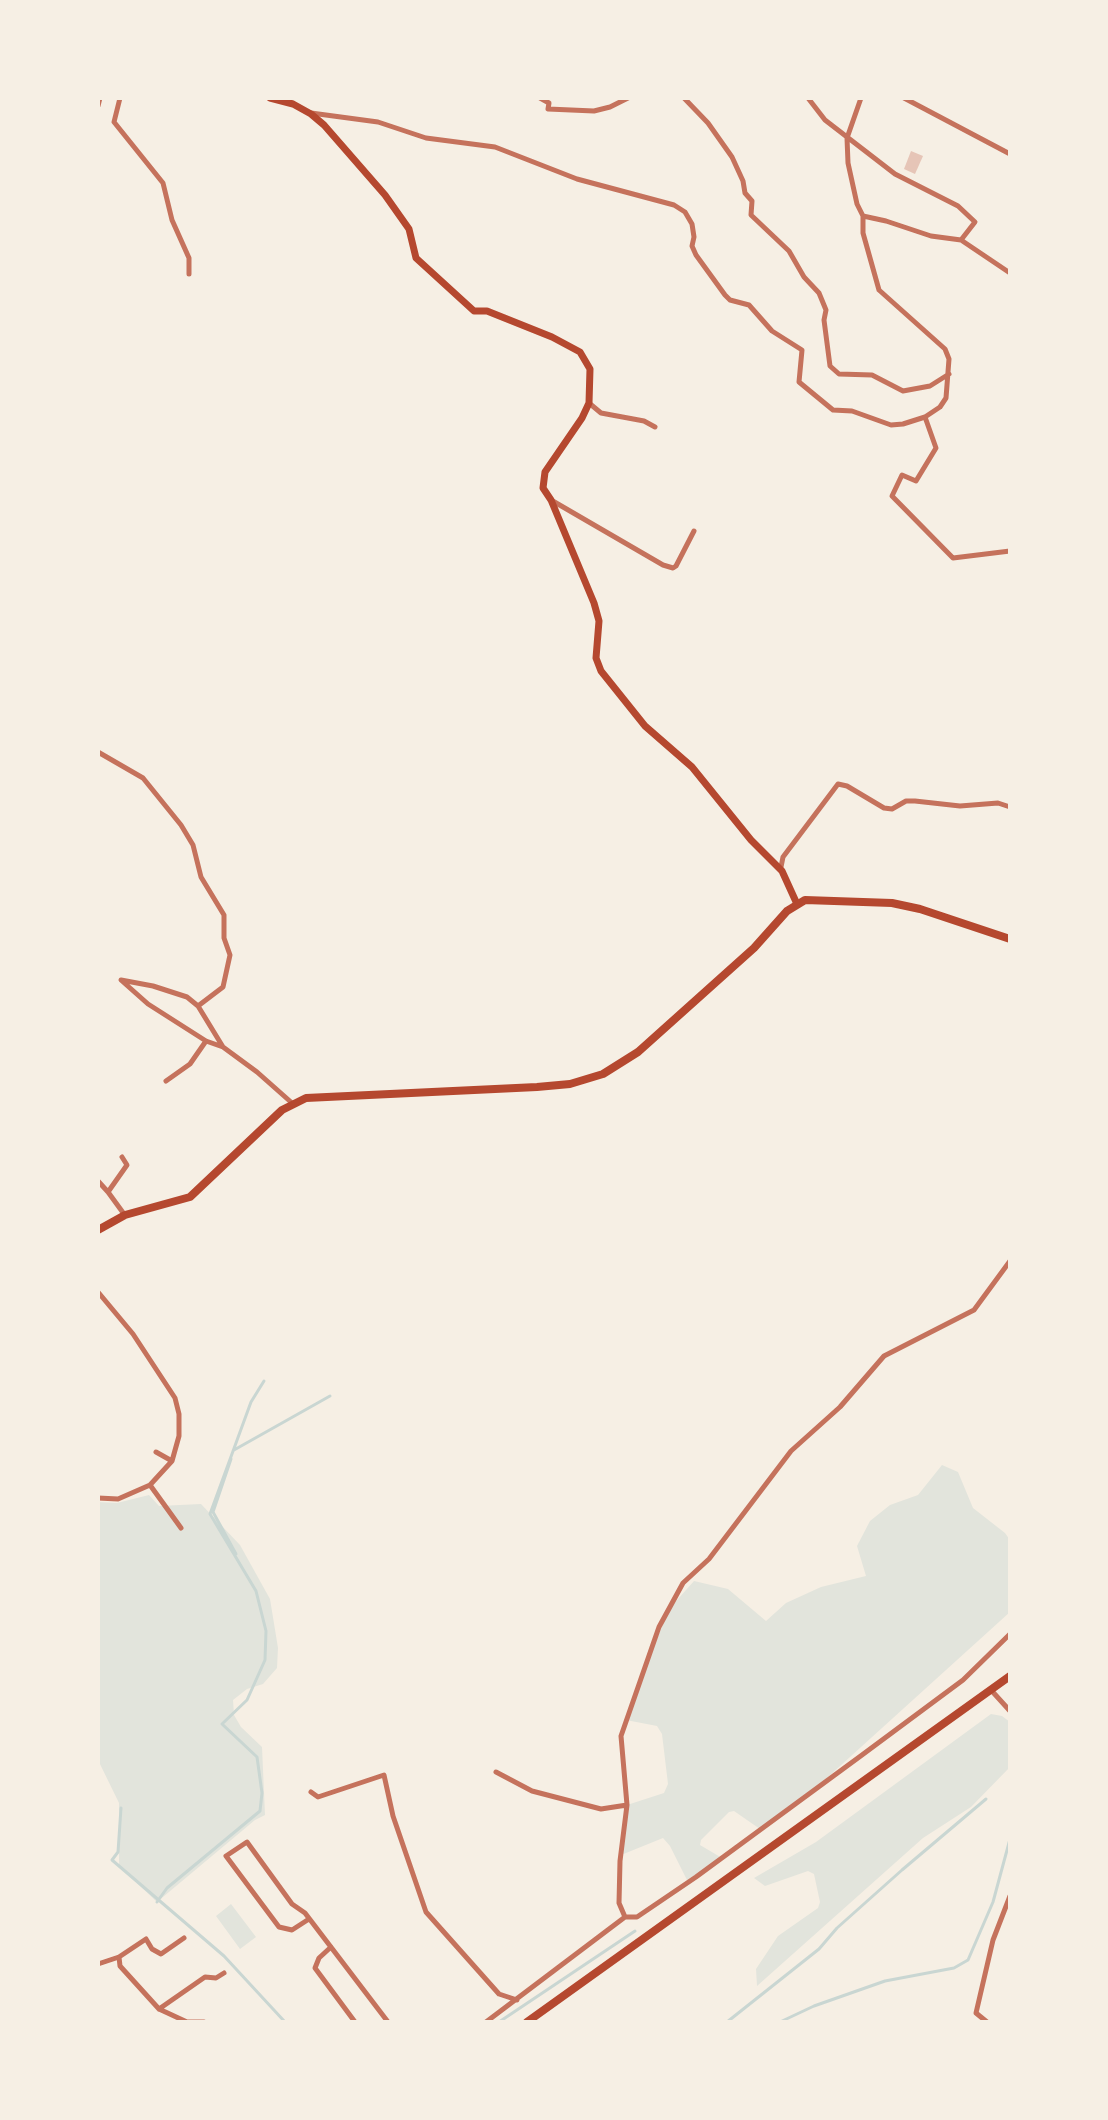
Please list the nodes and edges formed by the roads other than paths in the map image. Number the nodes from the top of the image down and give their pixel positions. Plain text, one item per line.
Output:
1 (100, 98) edge
2 (120, 98) edge
3 (270, 98) edge
4 (540, 98) edge
5 (628, 98) edge
6 (684, 98) edge
7 (808, 98) edge
8 (861, 98) edge
9 (904, 98) edge
10 (98, 106) edge
11 (311, 114) junction
12 (847, 138) junction
13 (1010, 154) edge
14 (863, 216) junction
15 (961, 240) junction
16 (1010, 273) edge
17 (189, 274) dead end
18 (950, 374) junction
19 (589, 403) junction
20 (925, 417) junction
21 (655, 427) dead end
22 (551, 500) junction
23 (694, 531) dead end
24 (1010, 551) edge
25 (98, 752) edge
26 (1010, 807) edge
27 (782, 871) junction
28 (797, 904) junction
29 (1010, 939) edge
30 (198, 1006) junction
31 (206, 1041) junction
32 (223, 1047) junction
33 (166, 1081) dead end
34 (292, 1103) junction
35 (122, 1157) dead end
36 (98, 1181) edge
37 (108, 1192) junction
38 (125, 1215) junction
39 (98, 1230) edge
40 (1010, 1261) edge
41 (98, 1292) edge
42 (156, 1452) dead end
43 (172, 1461) junction
44 (150, 1485) junction
45 (98, 1498) edge
46 (181, 1528) dead end
47 (1010, 1634) edge
48 (1010, 1676) edge
49 (991, 1690) junction
50 (1010, 1711) edge
51 (496, 1772) dead end
52 (311, 1792) dead end
53 (627, 1805) junction
54 (1010, 1896) edge
55 (625, 1917) junction
56 (309, 1919) junction
57 (184, 1938) dead end
58 (331, 1947) junction
59 (119, 1957) junction
60 (98, 1963) edge
61 (224, 1973) dead end
62 (517, 2000) junction
63 (159, 2009) junction
64 (204, 2022) edge
65 (355, 2022) edge
66 (388, 2022) edge
67 (486, 2022) edge
68 (527, 2022) edge
69 (987, 2022) edge

1 - 10 street
2 - 17 street
3 - 11 main road
4 - 5 street
6 - 18 street
7 - 12 street
8 - 12 street
9 - 13 street
11 - 19 main road
11 - 20 street
12 - 14 street
12 - 15 street
14 - 15 street
14 - 18 street
15 - 16 street
18 - 20 street
19 - 21 street
19 - 22 main road
20 - 24 street
22 - 23 street
22 - 27 main road
25 - 30 street
26 - 27 street
27 - 28 main road
28 - 29 main road
28 - 34 main road
30 - 31 street
30 - 32 street
31 - 32 street
31 - 33 street
32 - 34 street
34 - 38 main road
35 - 37 street
36 - 37 street
37 - 38 street
38 - 39 main road
40 - 53 street
41 - 43 street
42 - 43 street
43 - 44 street
44 - 45 street
44 - 46 street
47 - 55 street
48 - 49 main road
49 - 50 street
49 - 68 main road
51 - 53 street
52 - 62 street
53 - 55 street
54 - 69 street
55 - 62 street
56 - 56 street
56 - 58 street
57 - 59 street
58 - 65 street
58 - 66 street
59 - 60 street
59 - 63 street
61 - 63 street
62 - 67 street
63 - 64 street

